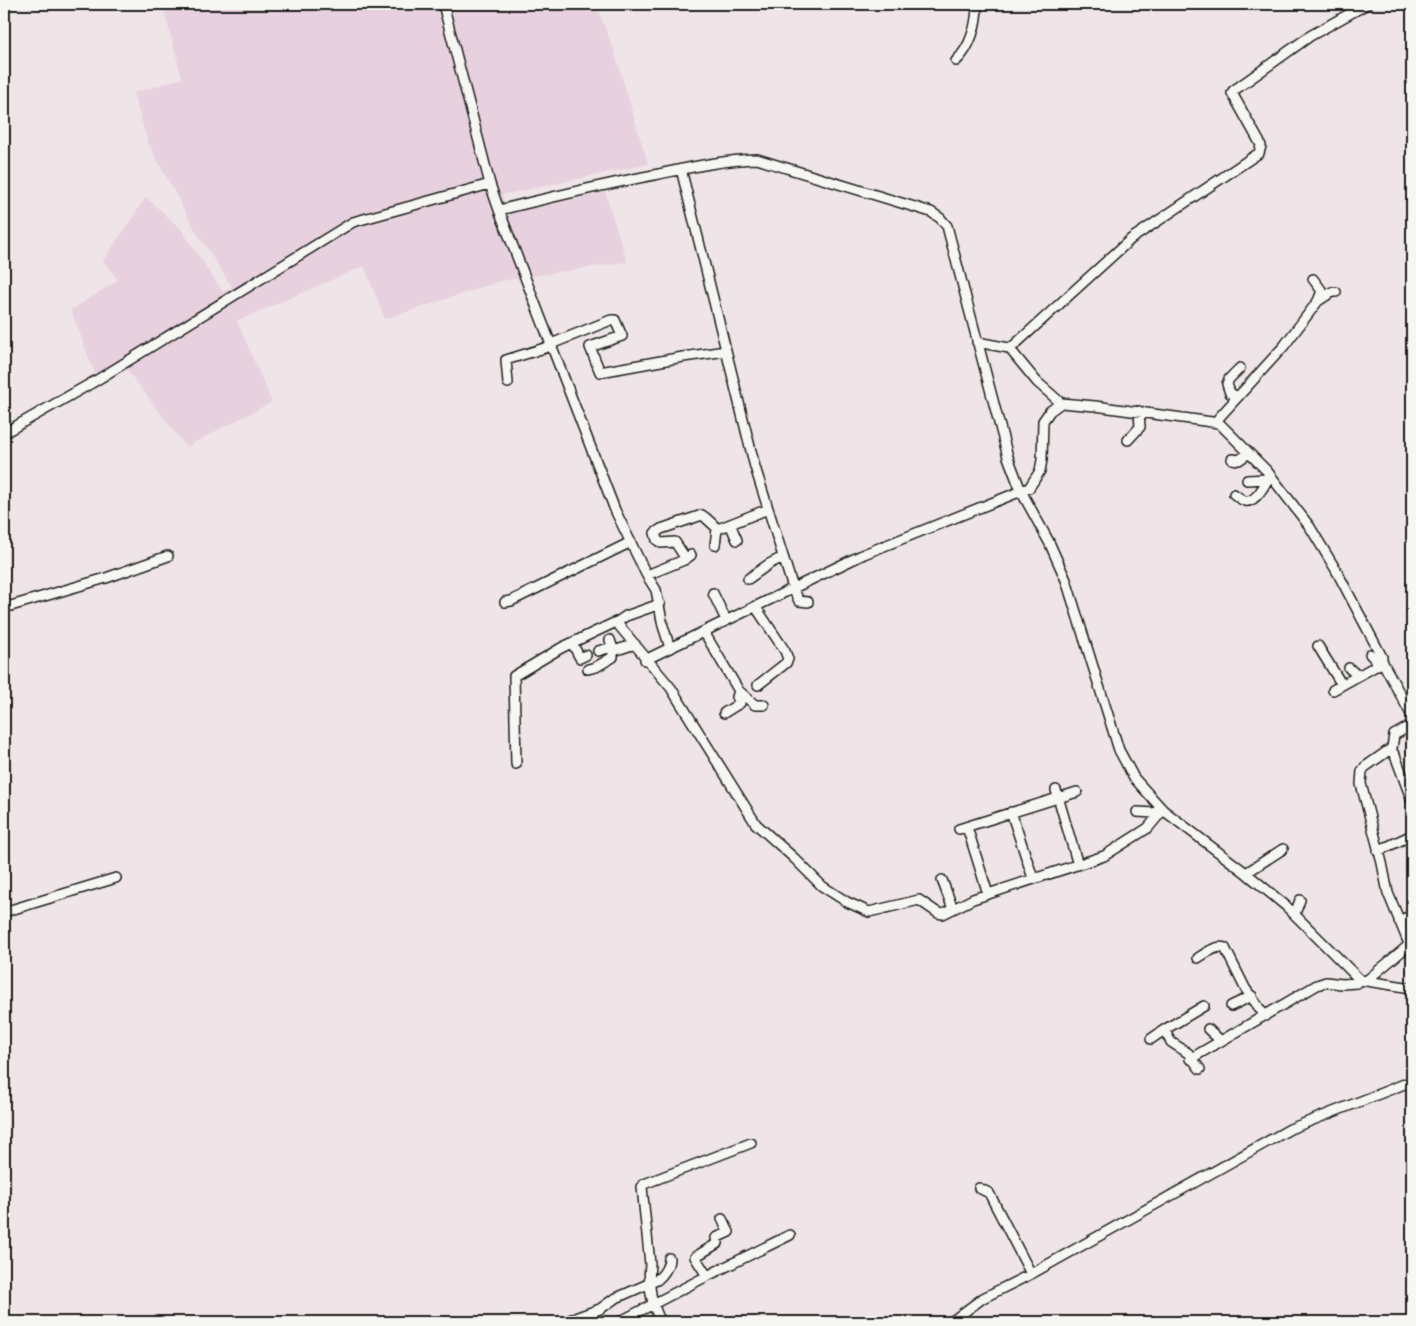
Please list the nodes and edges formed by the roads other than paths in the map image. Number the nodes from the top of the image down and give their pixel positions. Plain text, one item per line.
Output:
1 (443, 4) edge
2 (977, 4) edge
3 (1367, 4) edge
4 (956, 62) dead end
5 (681, 169) junction
6 (490, 184) junction
7 (499, 210) junction
8 (1313, 279) dead end
9 (1336, 292) dead end
10 (1318, 301) junction
11 (583, 332) junction
12 (977, 342) junction
13 (551, 345) junction
14 (590, 346) junction
15 (1010, 350) junction
16 (726, 351) junction
17 (1240, 368) dead end
18 (508, 383) dead end
19 (1236, 397) junction
20 (1061, 403) junction
21 (1139, 411) junction
22 (1214, 422) junction
23 (4, 433) edge
24 (1128, 440) dead end
25 (1248, 453) junction
26 (1232, 459) dead end
27 (1269, 477) junction
28 (1247, 480) dead end
29 (1021, 491) junction
30 (1234, 494) dead end
31 (768, 508) junction
32 (730, 524) junction
33 (717, 528) junction
34 (737, 540) dead end
35 (631, 542) junction
36 (715, 545) dead end
37 (168, 556) dead end
38 (783, 557) junction
39 (647, 575) junction
40 (748, 579) dead end
41 (793, 588) junction
42 (712, 593) dead end
43 (505, 602) dead end
44 (808, 602) dead end
45 (660, 604) junction
46 (756, 606) junction
47 (4, 608) edge
48 (726, 620) junction
49 (617, 622) junction
50 (704, 632) junction
51 (610, 640) dead end
52 (572, 643) junction
53 (635, 644) junction
54 (1318, 646) dead end
55 (670, 648) junction
56 (613, 649) junction
57 (598, 651) dead end
58 (1370, 654) dead end
59 (586, 655) dead end
60 (645, 659) junction
61 (1381, 663) junction
62 (1349, 668) dead end
63 (588, 669) dead end
64 (1358, 676) junction
65 (758, 685) dead end
66 (1342, 685) junction
67 (1333, 690) dead end
68 (739, 691) junction
69 (764, 705) dead end
70 (724, 713) dead end
71 (1412, 716) edge
72 (1412, 725) edge
73 (1391, 749) junction
74 (516, 764) dead end
75 (1077, 792) dead end
76 (1057, 794) junction
77 (1412, 801) edge
78 (1162, 809) junction
79 (1011, 812) junction
80 (1137, 812) dead end
81 (1412, 836) edge
82 (1283, 849) dead end
83 (1378, 851) junction
84 (1078, 865) junction
85 (1246, 873) junction
86 (116, 878) dead end
87 (1033, 878) junction
88 (942, 880) dead end
89 (988, 894) junction
90 (1300, 900) dead end
91 (953, 909) junction
92 (4, 912) edge
93 (1295, 914) junction
94 (1412, 915) edge
95 (1399, 921) junction
96 (1410, 948) edge
97 (1198, 958) dead end
98 (1363, 981) junction
99 (1412, 988) edge
100 (1252, 996) junction
101 (1204, 1006) dead end
102 (1231, 1006) dead end
103 (1265, 1016) junction
104 (1208, 1029) dead end
105 (1164, 1030) junction
106 (1151, 1039) dead end
107 (1221, 1041) junction
108 (1191, 1058) junction
109 (1200, 1069) dead end
110 (1412, 1081) edge
111 (751, 1143) dead end
112 (980, 1188) dead end
113 (722, 1219) dead end
114 (790, 1235) dead end
115 (669, 1258) dead end
116 (1031, 1274) junction
117 (707, 1276) junction
118 (650, 1284) junction
119 (652, 1305) junction
120 (564, 1322) edge
121 (619, 1322) edge
122 (661, 1322) edge
123 (952, 1322) edge

1 - 6 street
2 - 4 street
3 - 15 street
5 - 7 street
5 - 12 street
5 - 16 street
6 - 7 street
6 - 23 street
7 - 13 street
8 - 10 street
9 - 10 street
10 - 19 street
11 - 13 street
11 - 14 street
11 - 14 street
12 - 15 street
12 - 29 street
13 - 18 street
13 - 35 street
14 - 16 street
15 - 20 street
16 - 31 street
17 - 19 street
19 - 22 street
20 - 21 street
20 - 29 street
21 - 22 street
21 - 24 street
22 - 25 street
25 - 26 street
25 - 27 street
27 - 28 street
27 - 30 street
27 - 61 street
29 - 41 street
29 - 78 street
31 - 32 street
31 - 38 street
32 - 33 street
32 - 34 street
33 - 36 street
33 - 39 street
35 - 39 street
35 - 43 street
37 - 47 street
38 - 40 street
38 - 41 street
39 - 45 street
41 - 44 street
41 - 46 street
42 - 48 street
45 - 49 street
45 - 55 street
46 - 48 street
46 - 65 street
48 - 50 street
49 - 52 street
49 - 53 street
50 - 55 street
50 - 68 street
51 - 56 street
52 - 59 street
52 - 74 street
53 - 56 street
53 - 60 street
54 - 66 street
55 - 60 street
56 - 57 street
56 - 63 street
58 - 61 street
60 - 91 street
61 - 64 street
61 - 71 street
62 - 64 street
64 - 66 street
66 - 67 street
68 - 69 street
68 - 70 street
72 - 73 street
73 - 77 street
73 - 83 street
75 - 76 street
76 - 79 street
76 - 84 street
78 - 80 street
78 - 84 street
78 - 85 street
79 - 87 street
79 - 89 street
81 - 83 street
82 - 85 street
83 - 95 street
84 - 87 street
85 - 93 street
86 - 92 street
87 - 89 street
88 - 91 street
89 - 91 street
90 - 93 street
93 - 98 street
94 - 95 street
95 - 96 street
96 - 98 street
97 - 100 street
98 - 99 street
98 - 103 street
100 - 102 street
100 - 103 street
101 - 105 street
103 - 107 street
104 - 107 street
105 - 106 street
105 - 108 street
107 - 108 street
108 - 109 street
110 - 116 street
111 - 118 street
112 - 116 street
113 - 117 street
114 - 117 street
115 - 118 street
116 - 123 street
117 - 119 street
118 - 119 street
118 - 120 street
119 - 121 street
119 - 122 street

